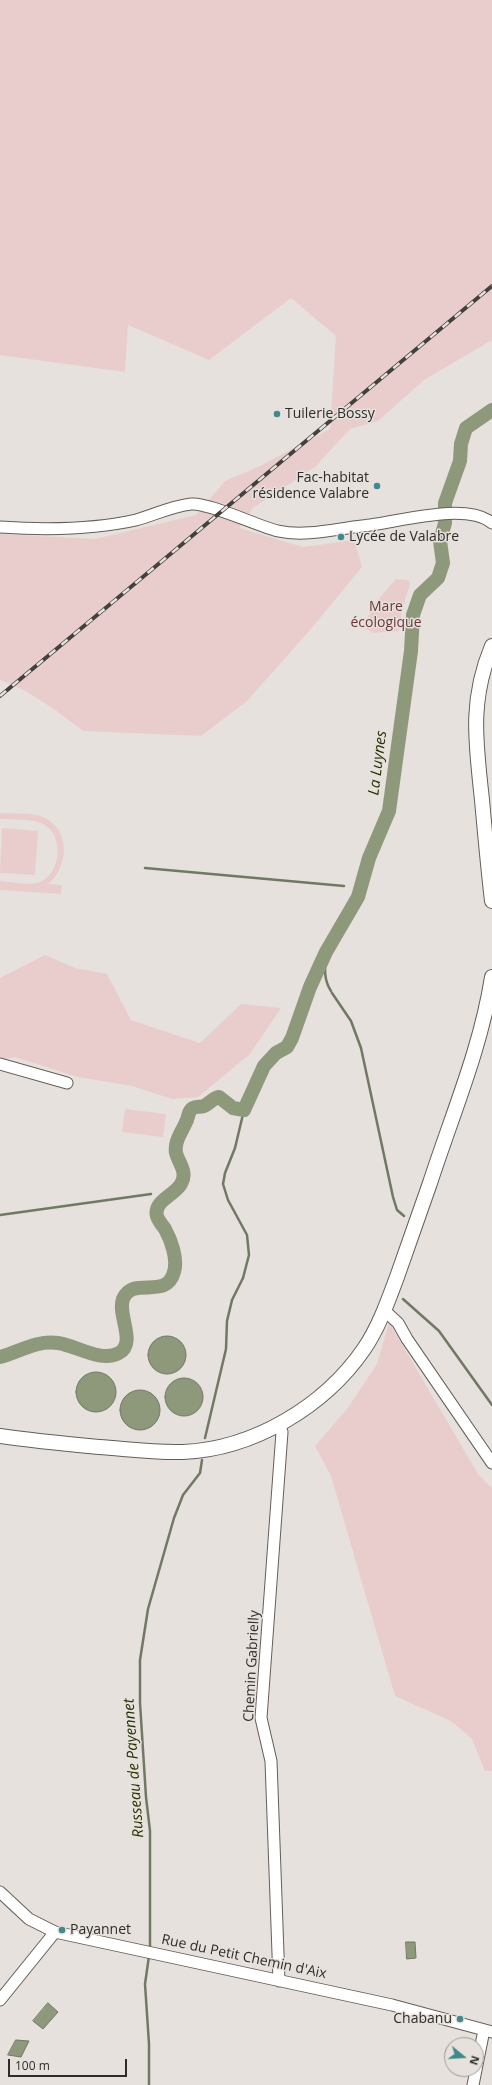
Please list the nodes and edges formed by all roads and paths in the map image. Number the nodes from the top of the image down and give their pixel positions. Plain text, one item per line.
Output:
1 (492, 523) edge
2 (0, 527) edge
3 (492, 646) edge
4 (492, 674) edge
5 (483, 812) junction
6 (492, 900) edge
7 (492, 977) edge
8 (0, 1064) edge
9 (67, 1083) dead end
10 (384, 1310) junction
11 (279, 1425) junction
12 (0, 1436) edge
13 (492, 1463) edge
14 (0, 1892) edge
15 (55, 1932) junction
16 (279, 1981) junction
17 (0, 2000) edge
18 (488, 2031) edge
19 (473, 2085) edge

1 - 2 street
3 - 5 main road
4 - 5 main road
5 - 6 main road
7 - 10 main road
8 - 9 street
10 - 11 main road
10 - 13 street
11 - 12 main road
11 - 16 street, Chemin Gabrielly
14 - 15 street, Rue du Petit Chemin d'Aix
15 - 16 street, Rue du Petit Chemin d'Aix
15 - 17 street
16 - 18 street, Rue du Petit Chemin d'Aix
18 - 19 street

